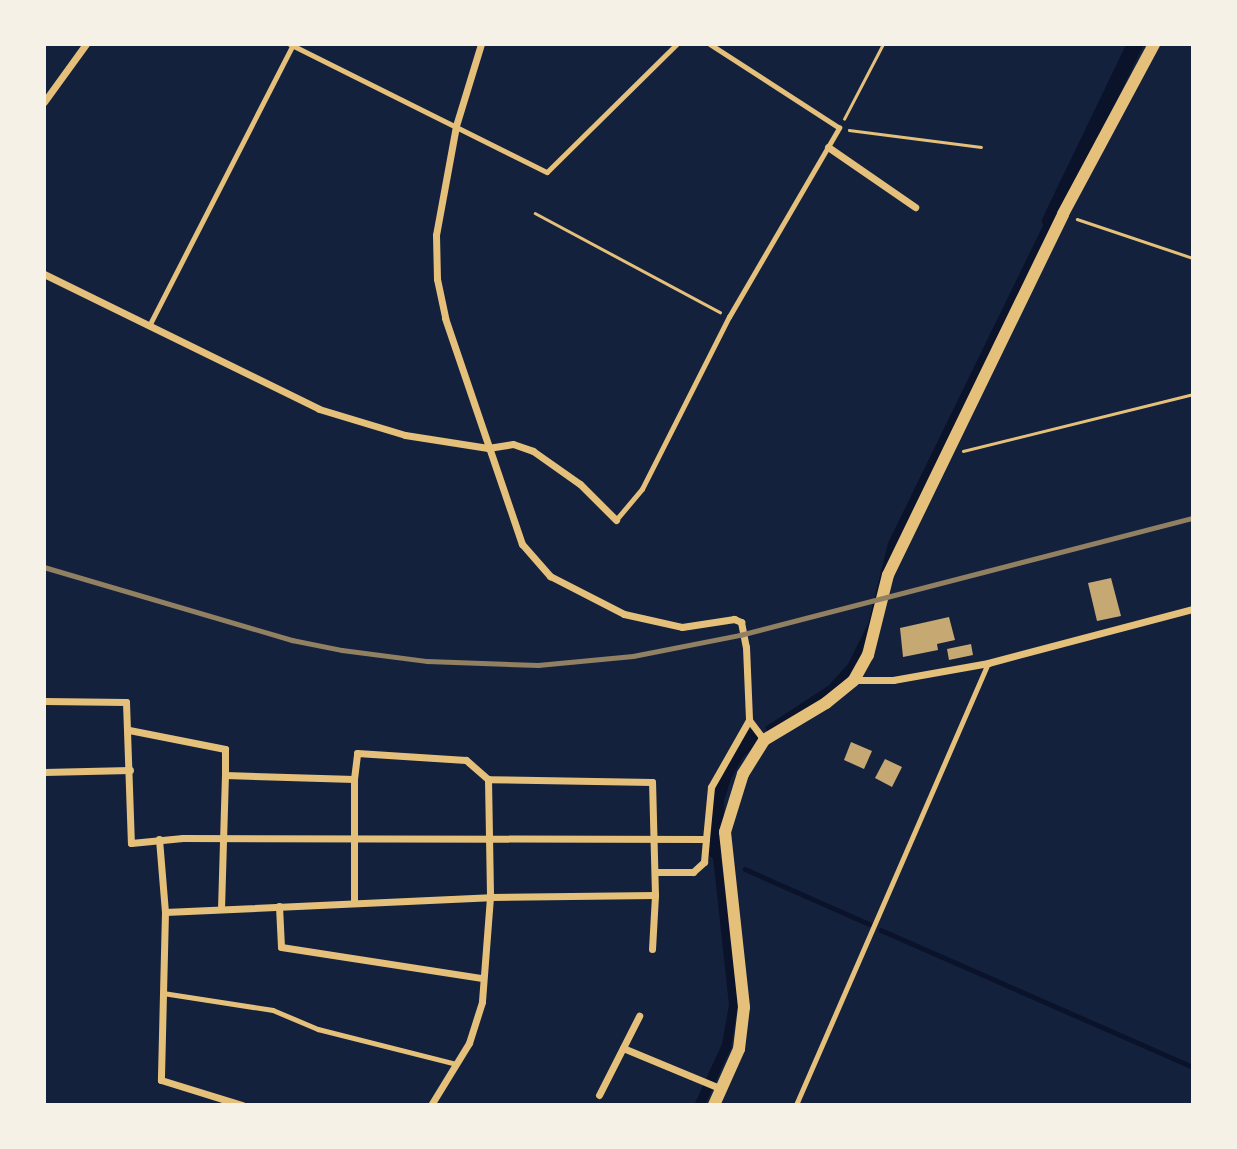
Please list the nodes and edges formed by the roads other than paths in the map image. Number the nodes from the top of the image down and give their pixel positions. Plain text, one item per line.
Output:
1 (86, 44) edge
2 (481, 44) edge
3 (677, 44) edge
4 (709, 44) edge
5 (1154, 44) edge
6 (291, 46) edge
7 (44, 102) edge
8 (456, 126) junction
9 (828, 147) junction
10 (915, 207) dead end
11 (44, 274) edge
12 (149, 326) junction
13 (488, 448) junction
14 (616, 520) joint
15 (1193, 609) edge
16 (988, 663) junction
17 (854, 680) junction
18 (44, 701) edge
19 (749, 720) junction
20 (129, 730) junction
21 (764, 740) junction
22 (130, 770) junction
23 (44, 772) edge
24 (225, 775) junction
25 (354, 779) junction
26 (488, 779) junction
27 (222, 838) junction
28 (159, 839) junction
29 (706, 839) junction
30 (489, 840) junction
31 (351, 841) junction
32 (656, 841) junction
33 (655, 872) junction
34 (655, 895) junction
35 (490, 897) junction
36 (354, 902) junction
37 (279, 906) junction
38 (221, 909) junction
39 (165, 912) junction
40 (652, 949) dead end
41 (481, 978) junction
42 (163, 993) junction
43 (639, 1016) dead end
44 (623, 1048) junction
45 (456, 1064) junction
46 (718, 1087) junction
47 (599, 1094) dead end
48 (242, 1105) edge
49 (431, 1105) edge
50 (714, 1105) edge
51 (796, 1105) edge

1 - 7 street
2 - 8 street
3 - 8 lane
4 - 9 lane
5 - 17 street
6 - 8 lane
6 - 12 lane
8 - 13 street
9 - 10 street
9 - 14 lane
11 - 12 street
12 - 13 street
13 - 14 street
13 - 19 street
15 - 16 street
16 - 17 street
16 - 51 lane
17 - 21 street
18 - 20 street
19 - 21 street
19 - 29 street
20 - 22 street
20 - 24 street
21 - 46 street
22 - 23 street
22 - 28 street
24 - 25 street
24 - 27 street
25 - 26 street
25 - 31 street
26 - 30 street
26 - 32 street
27 - 28 street
27 - 31 street
27 - 38 street
28 - 39 street
29 - 32 street
29 - 33 street
30 - 31 street
30 - 32 street
30 - 35 street
31 - 36 street
32 - 33 street
33 - 34 street
34 - 35 street
34 - 40 street
35 - 36 street
35 - 41 street
36 - 37 street
37 - 38 street
37 - 41 street
38 - 39 street
39 - 42 street
41 - 45 street
42 - 45 lane
42 - 48 street
43 - 44 street
44 - 46 street
44 - 47 street
45 - 49 street
46 - 50 street

